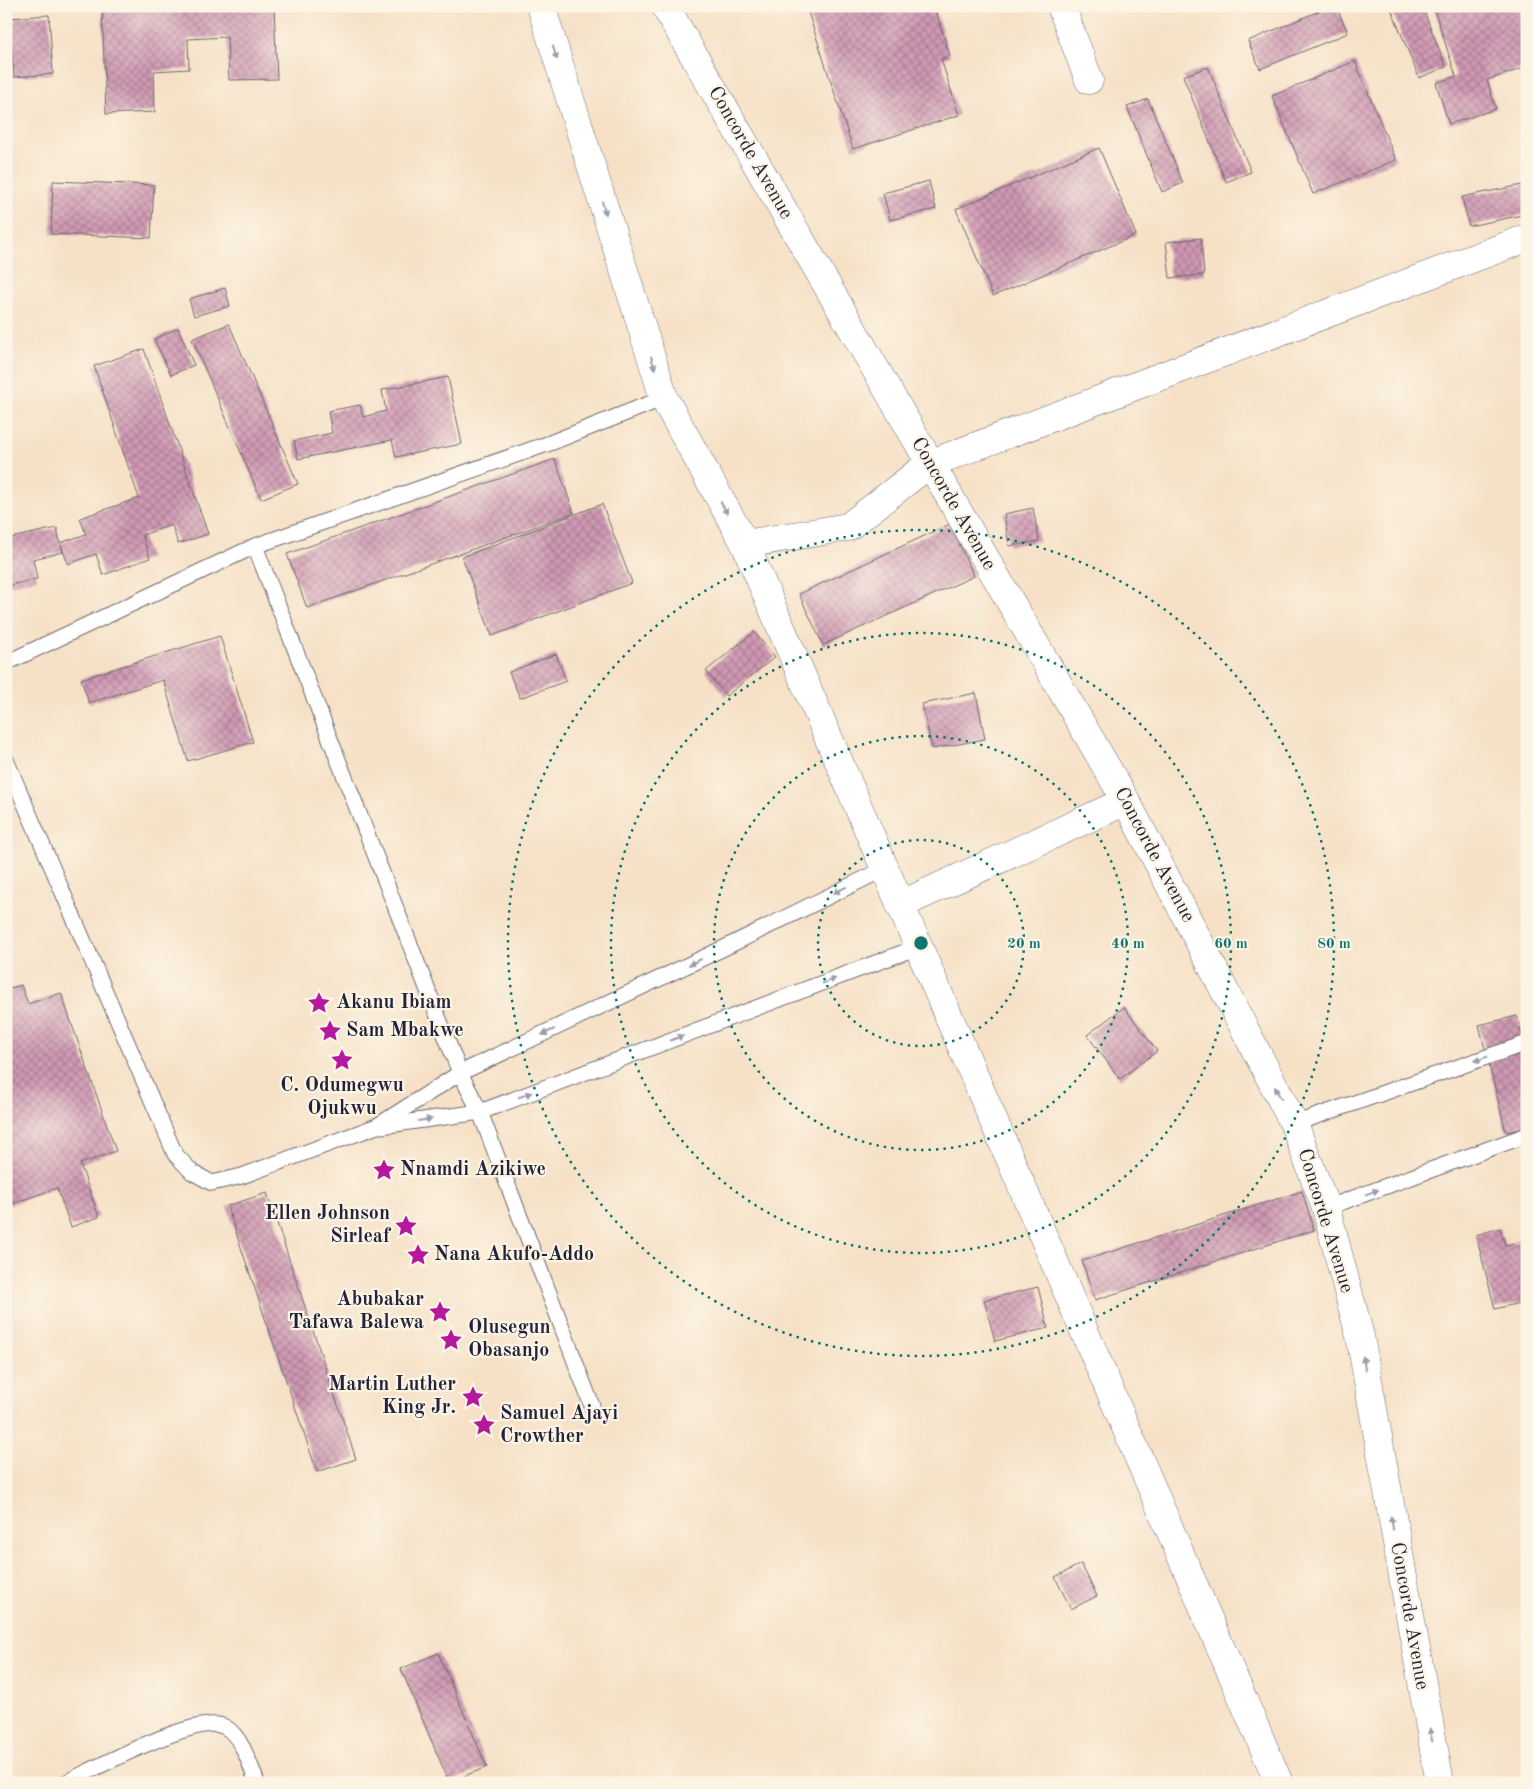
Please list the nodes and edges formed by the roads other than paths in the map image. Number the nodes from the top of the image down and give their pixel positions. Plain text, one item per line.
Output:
1 (541, 6) edge
2 (665, 6) edge
3 (1061, 6) edge
4 (1089, 80) dead end
5 (1527, 238) edge
6 (664, 398) junction
7 (929, 464) junction
8 (744, 544) junction
9 (255, 546) junction
10 (6, 663) edge
11 (6, 760) edge
12 (1126, 801) junction
13 (884, 869) junction
14 (900, 905) junction
15 (918, 948) junction
16 (1527, 1043) edge
17 (460, 1073) junction
18 (480, 1112) junction
19 (1294, 1124) junction
20 (377, 1126) junction
21 (1527, 1135) edge
22 (1326, 1208) junction
23 (592, 1406) dead end
24 (65, 1783) edge
25 (257, 1783) edge
26 (1279, 1783) edge
27 (1440, 1783) edge

1 -> 6 street
2 - 7 street, Concorde Avenue
3 - 4 street
5 - 7 street
6 -> 8 street
6 - 9 lane
7 - 8 street
7 - 12 street, Concorde Avenue
8 - 13 street
9 - 10 lane
9 - 17 lane
11 - 20 lane
12 - 14 street
19 -> 12 street, Concorde Avenue
13 - 14 street
13 -> 17 lane
14 - 15 street
18 -> 15 lane
15 - 26 street
16 -> 19 lane
17 - 18 lane
17 - 20 lane
20 -> 18 lane
18 - 23 lane
19 - 22 street, Concorde Avenue
22 -> 21 lane
27 -> 22 street, Concorde Avenue
24 - 25 lane

